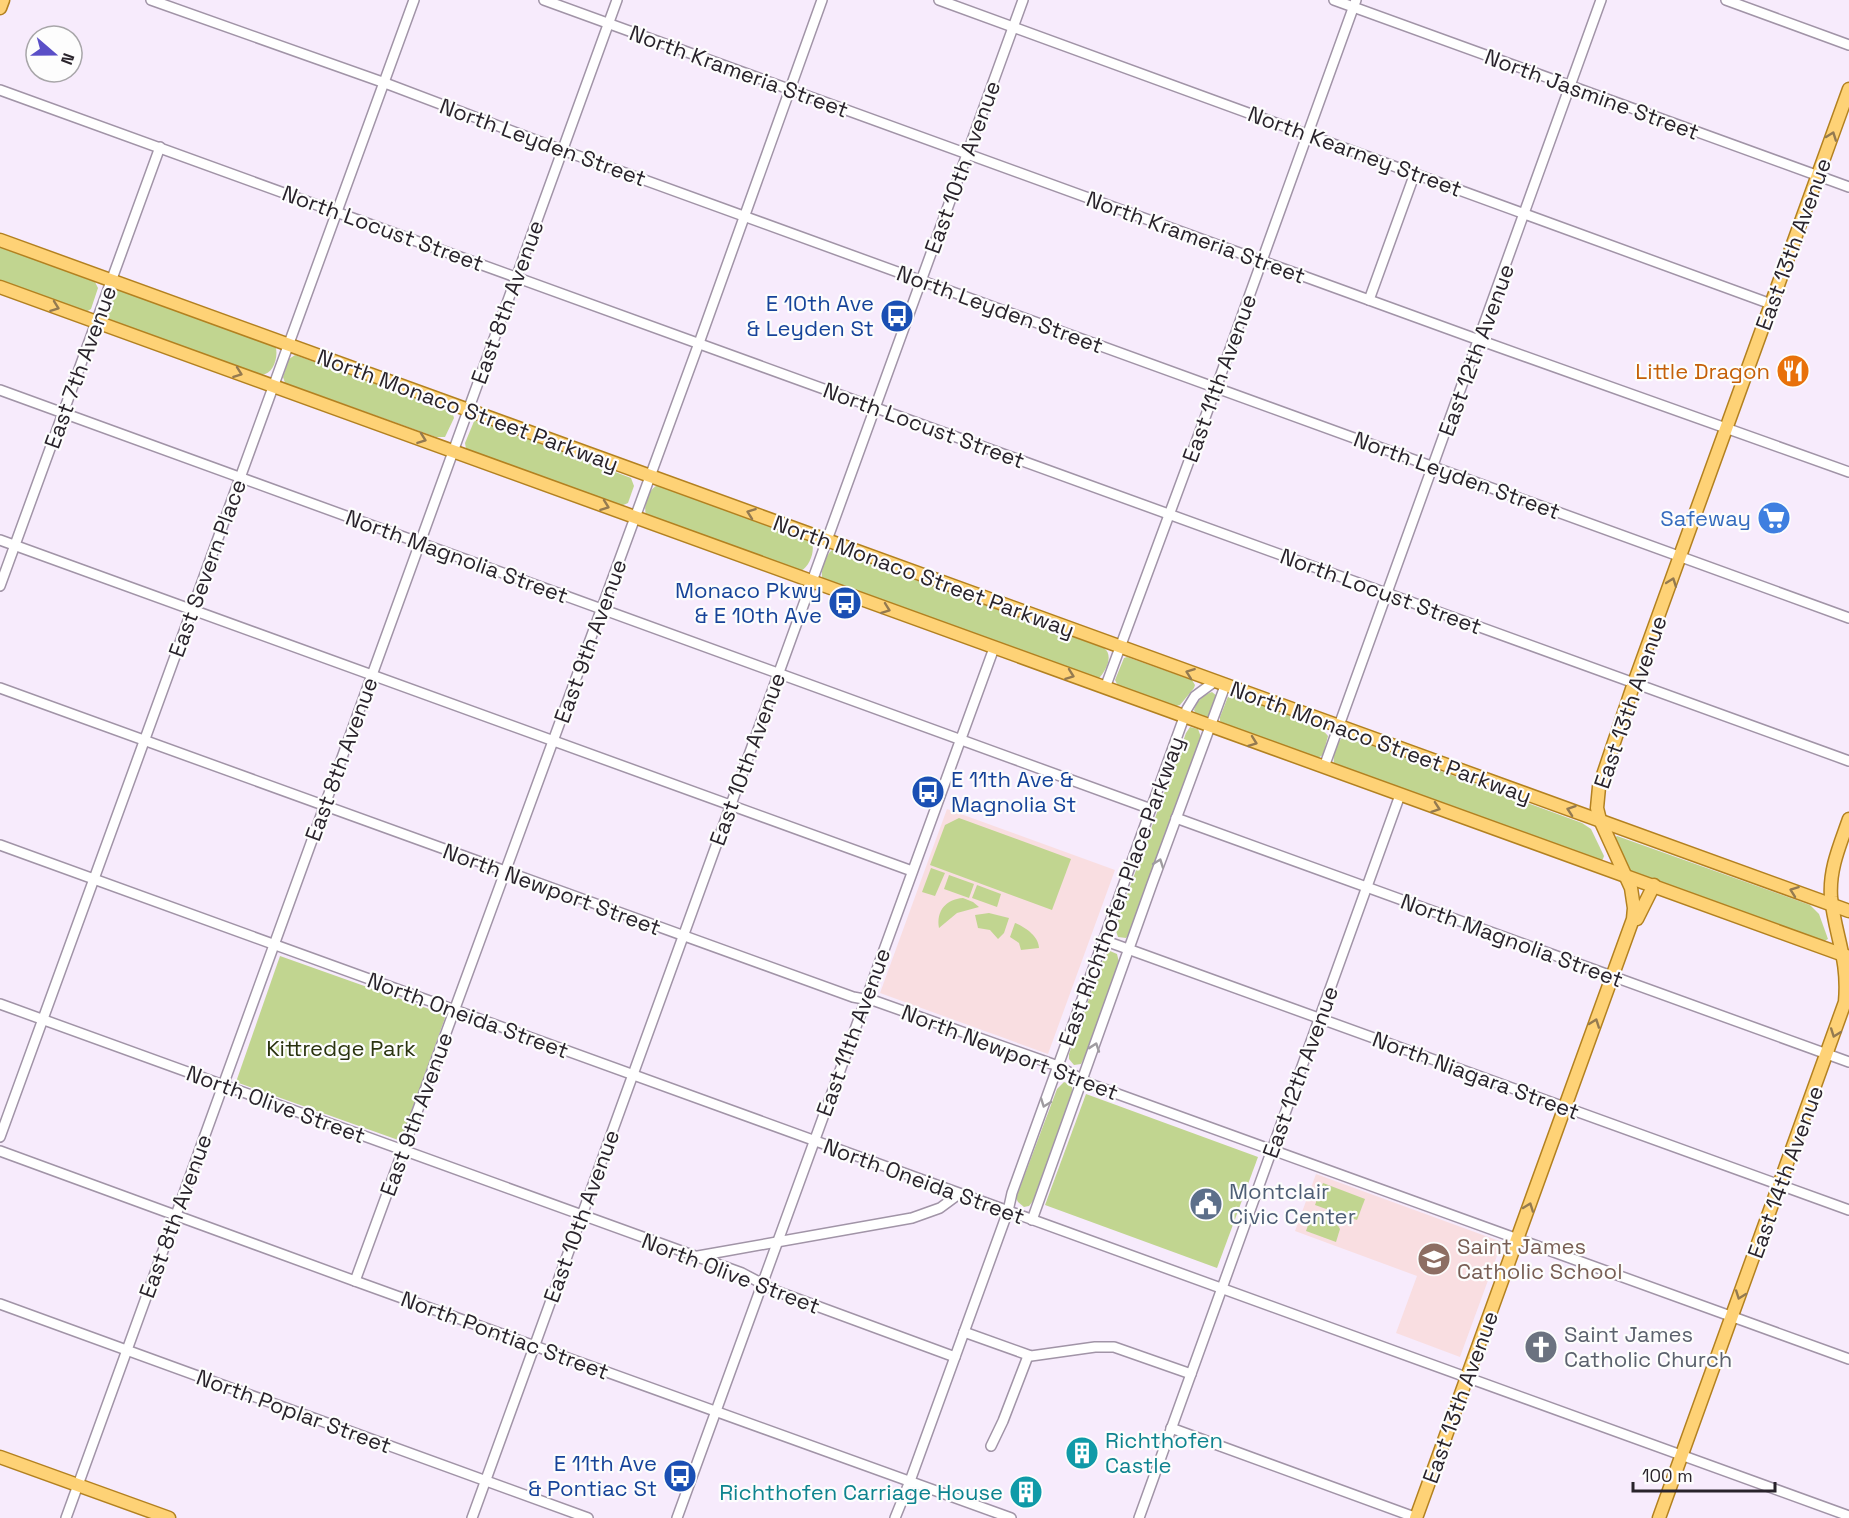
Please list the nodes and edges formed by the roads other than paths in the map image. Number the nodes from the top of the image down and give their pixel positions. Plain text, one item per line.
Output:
1 (3, 0) edge
2 (151, 0) edge
3 (414, 0) edge
4 (544, 0) edge
5 (617, 0) edge
6 (822, 0) edge
7 (939, 0) edge
8 (1023, 0) edge
9 (1334, 0) edge
10 (1601, 0) edge
11 (1726, 0) edge
12 (1355, 4) edge
13 (0, 8) edge
14 (609, 23) junction
15 (1013, 27) junction
16 (1849, 45) edge
17 (385, 83) junction
18 (1570, 86) junction
19 (789, 89) junction
20 (1849, 89) edge
21 (0, 90) edge
22 (1308, 134) junction
23 (160, 147) junction
24 (562, 150) junction
25 (967, 154) junction
26 (1415, 173) junction
27 (1818, 176) junction
28 (1849, 187) edge
29 (337, 211) junction
30 (1525, 213) junction
31 (745, 215) junction
32 (0, 240) edge
33 (1262, 261) junction
34 (516, 277) junction
35 (111, 280) junction
36 (921, 281) junction
37 (0, 287) edge
38 (1369, 300) junction
39 (1771, 304) junction
40 (96, 322) junction
41 (1479, 340) junction
42 (699, 343) junction
43 (288, 345) junction
44 (273, 385) junction
45 (1216, 388) junction
46 (0, 390) edge
47 (875, 408) junction
48 (468, 410) junction
49 (63, 413) junction
50 (1727, 429) junction
51 (454, 451) junction
52 (1434, 467) junction
53 (1849, 472) edge
54 (650, 476) junction
55 (240, 477) junction
56 (1170, 514) junction
57 (635, 518) junction
58 (0, 540) edge
59 (826, 541) junction
60 (420, 543) junction
61 (15, 545) junction
62 (1681, 556) junction
63 (812, 582) junction
64 (0, 586) edge
65 (1387, 593) junction
66 (602, 609) junction
67 (192, 610) junction
68 (1849, 618) edge
69 (994, 648) junction
70 (1120, 648) junction
71 (778, 674) junction
72 (371, 676) junction
73 (1634, 683) junction
74 (1219, 684) junction
75 (0, 688) edge
76 (1105, 688) junction
77 (1184, 717) junction
78 (1209, 726) junction
79 (1338, 727) junction
80 (960, 740) junction
81 (144, 741) junction
82 (553, 741) junction
83 (1849, 761) edge
84 (1323, 767) junction
85 (1400, 795) junction
86 (730, 806) junction
87 (324, 807) junction
88 (1151, 809) junction
89 (1176, 818) junction
90 (1849, 819) edge
91 (1600, 820) junction
92 (0, 845) edge
93 (912, 871) junction
94 (506, 872) junction
95 (1626, 875) junction
96 (94, 879) junction
97 (1654, 885) junction
98 (1367, 887) junction
99 (1832, 905) junction
100 (1849, 911) edge
101 (683, 936) junction
102 (1626, 939) junction
103 (1103, 940) junction
104 (274, 945) junction
105 (1128, 949) junction
106 (1848, 956) edge
107 (1613, 976) junction
108 (865, 999) junction
109 (0, 1004) edge
110 (454, 1010) junction
111 (43, 1019) junction
112 (1319, 1019) junction
113 (1827, 1054) junction
114 (1849, 1062) edge
115 (1058, 1066) junction
116 (633, 1075) junction
117 (1083, 1081) junction
118 (223, 1085) junction
119 (1565, 1107) junction
120 (0, 1137) edge
121 (814, 1141) junction
122 (403, 1149) junction
123 (1272, 1150) junction
124 (0, 1151) edge
125 (1780, 1185) junction
126 (959, 1194) junction
127 (1849, 1210) edge
128 (1008, 1211) junction
129 (176, 1215) junction
130 (581, 1216) junction
131 (1032, 1220) junction
132 (1517, 1239) junction
133 (777, 1242) junction
134 (695, 1256) junction
135 (355, 1281) junction
136 (762, 1284) junction
137 (1221, 1289) junction
138 (0, 1304) edge
139 (1732, 1316) junction
140 (964, 1332) junction
141 (534, 1346) junction
142 (126, 1350) junction
143 (1028, 1356) junction
144 (955, 1357) junction
145 (1849, 1359) edge
146 (1191, 1374) junction
147 (1466, 1378) junction
148 (716, 1411) junction
149 (1171, 1428) junction
150 (991, 1446) dead end
151 (1682, 1455) junction
152 (0, 1457) edge
153 (485, 1481) junction
154 (910, 1481) junction
155 (78, 1485) junction
156 (1849, 1516) edge
157 (66, 1518) edge
158 (169, 1518) edge
159 (472, 1518) edge
160 (588, 1518) edge
161 (677, 1518) edge
162 (895, 1518) edge
163 (1011, 1518) edge
164 (1139, 1518) edge
165 (1416, 1518) edge
166 (1659, 1518) edge

1 - 13 main road
2 - 17 street, North Leyden Street
3 - 17 street, East Severn Place
4 - 14 street, North Krameria Street
5 - 14 street, East 8th Avenue
6 - 19 street, East 9th Avenue
7 - 15 street, North Kearney Street
8 - 15 street, East 10th Avenue
9 - 12 street, North Jasmine Street
10 - 18 street, East 12th Avenue
11 - 16 street
12 - 18 street, North Jasmine Street
12 - 22 street, East 11th Avenue
14 - 19 street, North Krameria Street
14 - 24 street, East 8th Avenue
15 - 22 street, North Kearney Street
15 - 25 street, East 10th Avenue
17 - 24 street, North Leyden Street
17 - 29 street, East Severn Place
18 - 27 street, North Jasmine Street
18 - 30 street, East 12th Avenue
19 - 25 street, North Krameria Street
19 - 31 street, East 9th Avenue
27 -> 20 main road, East 13th Avenue
21 - 23 street, North Locust Street
22 - 26 street, North Kearney Street
22 - 33 street, East 11th Avenue
23 - 29 street, North Locust Street
23 - 35 street, East 7th Avenue
24 - 31 street, North Leyden Street
24 - 34 street, East 8th Avenue
25 - 33 street, North Krameria Street
25 - 36 street, East 10th Avenue
26 - 30 street, North Kearney Street
26 - 38 street
27 - 28 street, North Jasmine Street
27 - 39 main road, East 13th Avenue
29 - 34 street, North Locust Street
29 - 43 street, East Severn Place
30 - 39 street, North Kearney Street
30 - 41 street, East 12th Avenue
31 - 36 street, North Leyden Street
31 - 42 street, East 9th Avenue
32 - 35 main road, North Monaco Street Parkway
33 - 38 street, North Krameria Street
33 - 45 street, East 11th Avenue
34 - 42 street, North Locust Street
34 - 48 street, East 8th Avenue
35 - 40 street, East 7th Avenue
35 - 43 main road, North Monaco Street Parkway
36 - 45 street, North Leyden Street
36 - 47 street, East 10th Avenue
37 -> 40 main road, North Monaco Street Parkway
38 - 41 street, North Krameria Street
39 - 50 main road, East 13th Avenue
40 -> 44 main road, North Monaco Street Parkway
40 - 49 street, East 7th Avenue
41 - 50 street, North Krameria Street
41 - 52 street, East 12th Avenue
42 - 47 street, North Locust Street
42 - 54 street, East 9th Avenue
43 - 44 street, East Severn Place
43 - 48 main road, North Monaco Street Parkway
44 -> 51 main road, North Monaco Street Parkway
44 - 55 street, East Severn Place
45 - 52 street, North Leyden Street
45 - 56 street, East 11th Avenue
46 - 49 street, North Magnolia Street
47 - 56 street, North Locust Street
47 - 59 street, East 10th Avenue
48 - 51 street, East 8th Avenue
48 - 54 main road, North Monaco Street Parkway
49 - 55 street, North Magnolia Street
49 - 61 street, East 7th Avenue
50 - 53 street, North Krameria Street
50 - 62 main road, East 13th Avenue
51 -> 57 main road, North Monaco Street Parkway
51 - 60 street, East 8th Avenue
52 - 62 street, North Leyden Street
52 - 65 street, East 12th Avenue
54 - 57 street, East 9th Avenue
59 -> 54 main road, North Monaco Street Parkway
55 - 60 street, North Magnolia Street
55 - 67 street, East Severn Place
56 - 65 street, North Locust Street
56 - 70 street, East 11th Avenue
57 - 63 main road, North Monaco Street Parkway
57 - 66 street, East 9th Avenue
58 - 61 street
59 - 63 street, East 10th Avenue
59 - 70 main road, North Monaco Street Parkway
60 - 66 street, North Magnolia Street
60 - 72 street, East 8th Avenue
61 - 64 street, East 7th Avenue
61 - 67 street
62 - 68 street, North Leyden Street
73 -> 62 main road, East 13th Avenue
63 -> 69 main road, North Monaco Street Parkway
63 - 71 street, East 10th Avenue
65 - 73 street, North Locust Street
65 - 79 street, East 12th Avenue
66 - 71 street, North Magnolia Street
66 - 82 street, East 9th Avenue
67 - 72 street
67 - 81 street, East Severn Place
69 -> 76 main road, North Monaco Street Parkway
69 - 80 street, East 11th Avenue
74 -> 70 main road, North Monaco Street Parkway
70 - 76 street, East 11th Avenue
71 - 80 street, North Magnolia Street
71 - 86 street, East 10th Avenue
72 - 82 street
72 - 87 street, East 8th Avenue
73 - 83 street, North Locust Street
73 - 91 main road, East 13th Avenue
74 - 77 street, East Richthofen Place Parkway
74 - 78 street, East Richthofen Place Parkway
74 - 79 main road, North Monaco Street Parkway
75 - 81 street, North Newport Street
76 - 77 main road, North Monaco Street Parkway
77 - 78 main road, North Monaco Street Parkway
77 - 88 street, East Richthofen Place Parkway
78 -> 84 main road, North Monaco Street Parkway
78 - 89 street, East Richthofen Place Parkway
79 - 84 street, East 12th Avenue
91 -> 79 main road, North Monaco Street Parkway
80 - 88 street, North Magnolia Street
80 - 93 street, East 11th Avenue
81 - 87 street, North Newport Street
81 - 96 street, East Severn Place
82 - 86 street
82 - 94 street, East 9th Avenue
84 - 85 main road, North Monaco Street Parkway
85 -> 95 main road, North Monaco Street Parkway
85 - 98 street, East 12th Avenue
86 - 93 street
86 - 101 street, East 10th Avenue
87 - 94 street, North Newport Street
87 - 104 street, East 8th Avenue
88 - 103 street, East Richthofen Place Parkway
89 - 98 street, North Magnolia Street
105 -> 89 street, East Richthofen Place Parkway
90 - 99 main road, East 14th Avenue
91 - 95 main road, East 13th Avenue
99 -> 91 main road, North Monaco Street Parkway
92 - 96 street, North Oneida Street
93 - 108 street, East 11th Avenue
94 - 101 street, North Newport Street
94 - 110 street, East 9th Avenue
95 - 97 main road, North Monaco Street Parkway
95 - 102 main road, East 13th Avenue
96 - 104 street, North Oneida Street
96 - 111 street, East Severn Place
97 - 102 main road
97 - 106 main road, North Monaco Street Parkway
98 - 107 street, North Magnolia Street
98 - 112 street, East 12th Avenue
99 - 100 main road, North Monaco Street Parkway
99 - 106 main road, East 14th Avenue
101 - 108 street, North Newport Street
101 - 116 street, East 10th Avenue
102 - 107 main road, East 13th Avenue
103 - 105 street, North Niagara Street
103 - 115 street, East Richthofen Place Parkway
104 - 110 street, North Oneida Street
104 - 118 street, East 8th Avenue
105 - 112 street, North Niagara Street
117 -> 105 street, East Richthofen Place Parkway
106 -> 113 main road, East 14th Avenue
107 - 113 street, North Magnolia Street
119 -> 107 main road, East 13th Avenue
108 - 115 street, North Newport Street
108 - 121 street, East 11th Avenue
109 - 111 street, North Olive Street
110 - 116 street, North Oneida Street
110 - 122 street, East 9th Avenue
111 - 118 street, North Olive Street
111 - 120 street, East Severn Place
112 - 119 street, North Niagara Street
112 - 123 street, East 12th Avenue
113 - 114 street, North Magnolia Street
113 - 125 main road, East 14th Avenue
115 - 117 street, North Newport Street
115 -> 128 street, East Richthofen Place Parkway
116 - 121 street, North Oneida Street
116 - 130 street, East 10th Avenue
117 - 123 street, North Newport Street
117 - 131 street, East Richthofen Place Parkway
118 - 122 street, North Olive Street
118 - 129 street, East 8th Avenue
119 - 125 street, North Niagara Street
132 -> 119 main road, East 13th Avenue
121 - 126 street, North Oneida Street
121 - 133 street, East 11th Avenue
122 - 130 street, North Olive Street
122 - 135 street, East 9th Avenue
123 - 132 street, North Newport Street
123 - 137 street, East 12th Avenue
124 - 129 street, North Pontiac Street
125 - 127 street, North Niagara Street
125 -> 139 main road, East 14th Avenue
126 - 128 street, North Oneida Street
126 - 133 street
128 - 131 street, North Oneida Street
128 - 140 street, East Richthofen Place Parkway
129 - 135 street, North Pontiac Street
129 - 142 street, East 8th Avenue
130 - 134 street, North Olive Street
130 - 141 street, East 10th Avenue
131 - 137 street, North Oneida Street
132 - 139 street, North Newport Street
132 - 147 main road, East 13th Avenue
133 - 134 street
133 - 136 street, East 11th Avenue
134 - 136 street, North Olive Street
135 - 141 street, North Pontiac Street
136 - 144 street, North Olive Street
136 - 148 street, East 11th Avenue
137 - 146 street, East 12th Avenue
137 - 147 street, North Oneida Street
138 - 142 street, North Poplar Street
139 - 145 street, North Newport Street
139 - 151 main road, East 14th Avenue
140 - 143 street
140 - 144 street, East Richthofen Place Parkway
141 - 148 street, North Pontiac Street
141 - 153 street, East 10th Avenue
142 - 153 street, North Poplar Street
142 - 155 street, East 8th Avenue
143 - 146 street
143 - 150 street
144 - 154 street, East Richthofen Place Parkway
146 - 149 street, East 12th Avenue
147 - 151 street, North Oneida Street
147 - 165 main road, East 13th Avenue
148 - 154 street, North Pontiac Street
148 - 161 street, East 11th Avenue
149 - 164 street, East 12th Avenue
149 - 165 street
151 - 156 street, North Oneida Street
151 - 166 main road, East 14th Avenue
152 - 155 main road
153 - 159 street, East 10th Avenue
153 - 160 street, North Poplar Street
154 - 162 street, East Richthofen Place Parkway
154 - 163 street, North Pontiac Street
155 - 157 street, East 8th Avenue
155 - 158 main road

